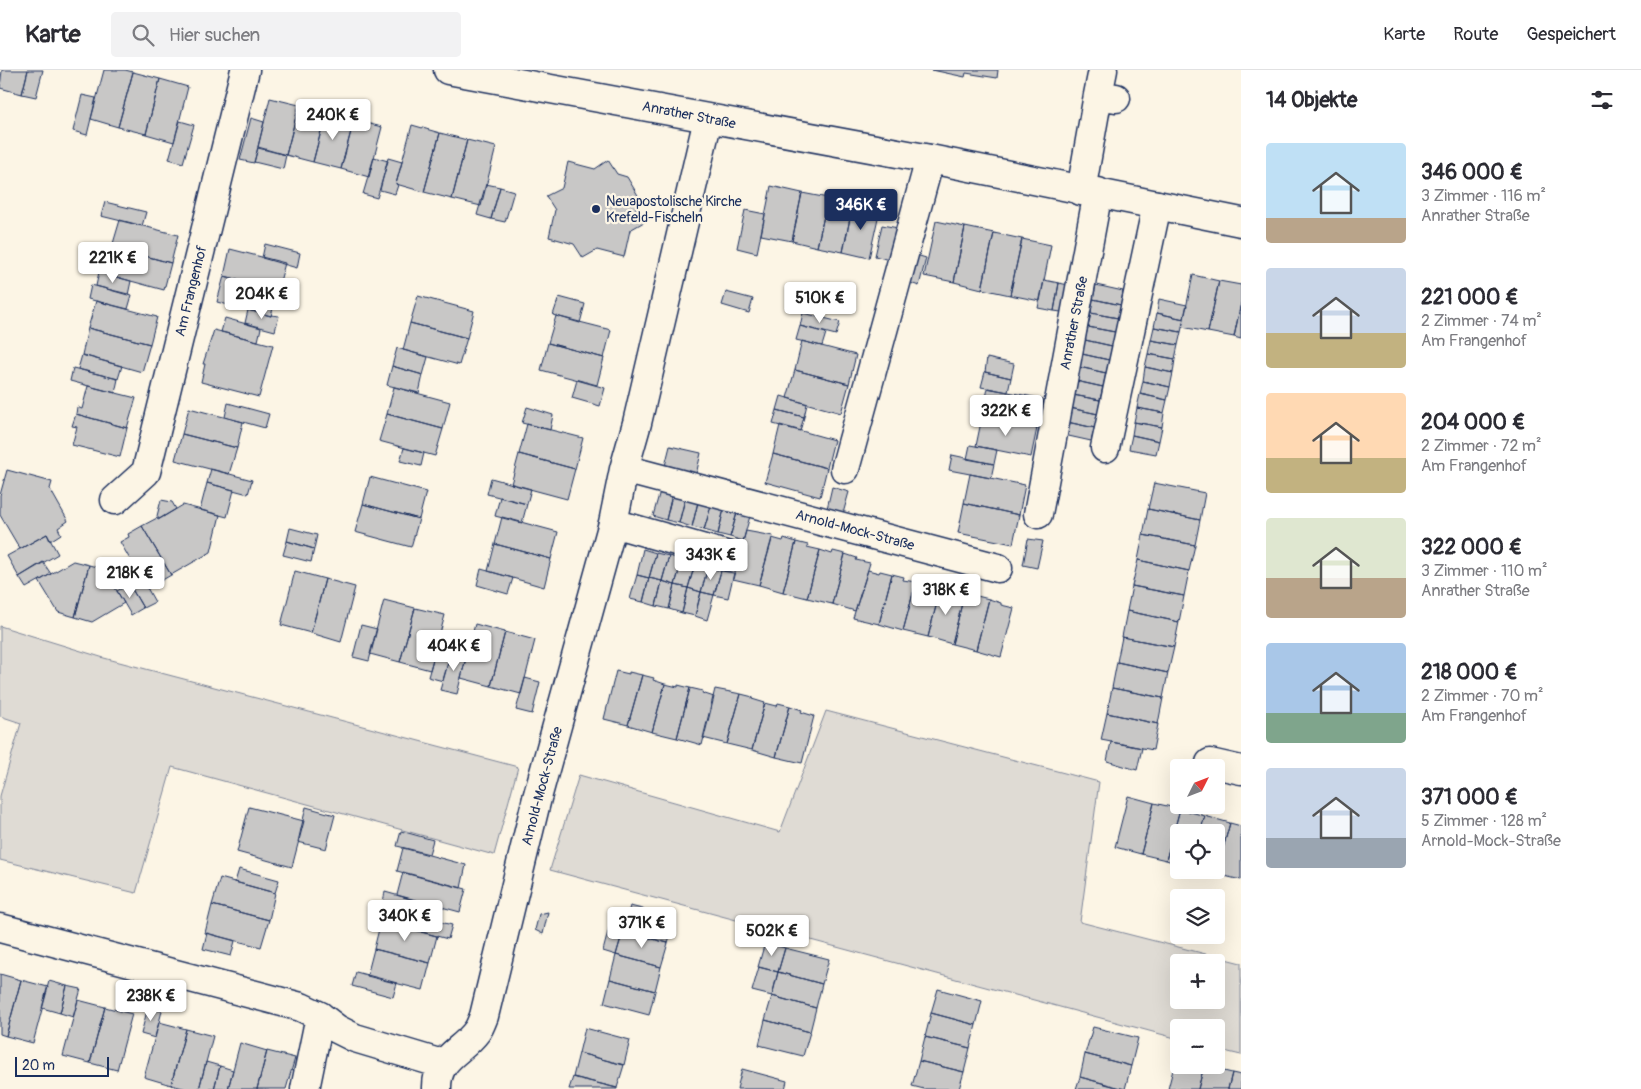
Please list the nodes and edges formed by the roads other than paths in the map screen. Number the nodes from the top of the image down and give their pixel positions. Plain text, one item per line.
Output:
1 (245, 70) edge
2 (448, 70) edge
3 (1106, 88) edge
4 (708, 119) junction
5 (930, 159) junction
6 (1090, 192) junction
7 (1157, 205) junction
8 (1241, 222) edge
9 (1105, 448) dead end
10 (624, 469) junction
11 (846, 469) dead end
12 (115, 500) dead end
13 (1038, 514) dead end
14 (613, 523) junction
15 (729, 556) dead end
16 (998, 568) dead end
17 (1225, 766) edge
18 (1241, 770) edge
19 (0, 928) edge
20 (320, 1016) junction
21 (440, 1077) edge
22 (305, 1089) edge

1 - 12 street, Am Frangenhof
2 - 4 street, Anrather Straße
3 - 6 street
4 - 5 street, Anrather Straße
4 - 10 street, Arnold-Mock-Straße
5 - 6 street, Anrather Straße
5 - 11 street
6 - 7 street, Anrather Straße
6 - 13 street, Anrather Straße
7 - 8 street, Anrather Straße
7 - 9 street
10 - 14 street, Arnold-Mock-Straße
10 - 16 street, Arnold-Mock-Straße
14 - 15 street
14 - 21 street, Arnold-Mock-Straße
17 - 18 street
19 - 20 street
20 - 21 street
20 - 22 street

